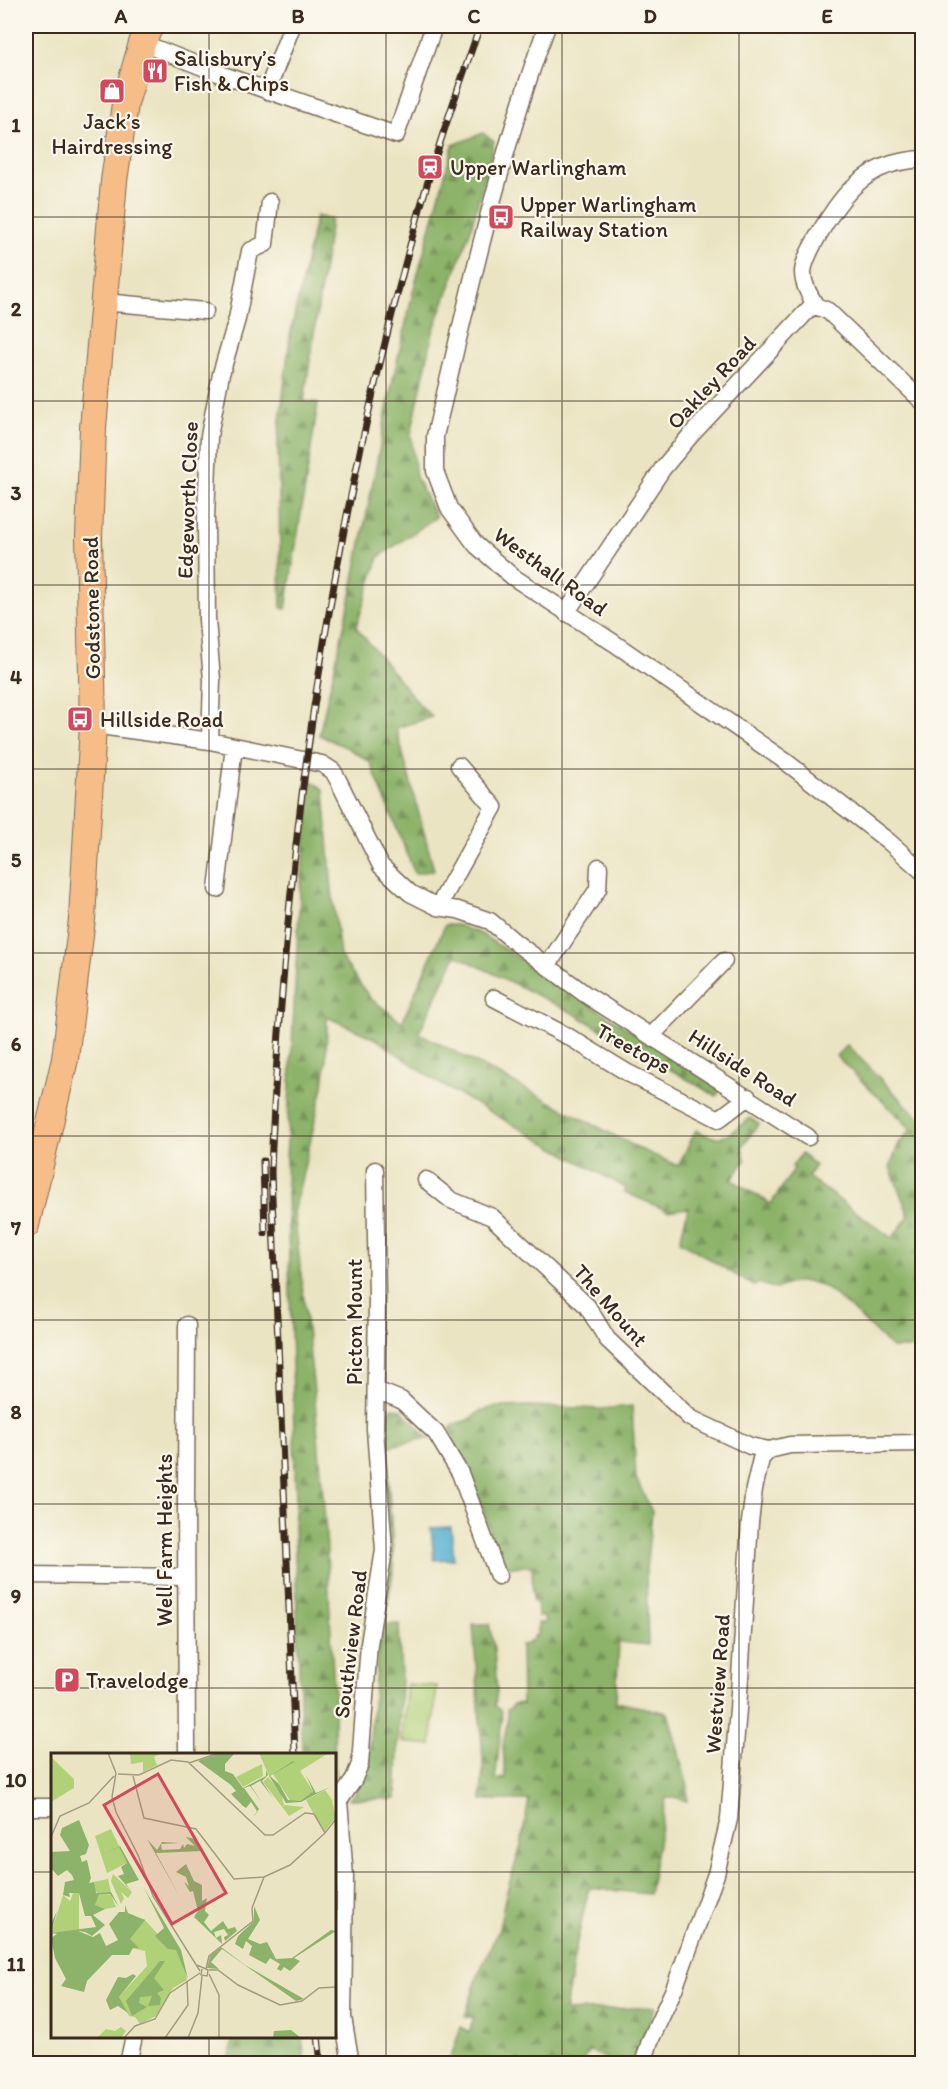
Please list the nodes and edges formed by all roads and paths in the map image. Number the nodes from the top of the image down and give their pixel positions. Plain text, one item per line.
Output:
1 (292, 26) edge
2 (434, 26) edge
3 (547, 26) edge
4 (146, 34) edge
5 (267, 91) junction
6 (922, 159) edge
7 (270, 202) dead end
8 (103, 302) junction
9 (816, 306) junction
10 (205, 311) dead end
11 (922, 401) edge
12 (566, 613) junction
13 (93, 725) junction
14 (210, 741) junction
15 (234, 746) junction
16 (459, 766) dead end
17 (599, 867) dead end
18 (922, 871) edge
19 (218, 889) dead end
20 (438, 907) junction
21 (724, 961) dead end
22 (547, 966) junction
23 (494, 998) dead end
24 (652, 1035) junction
25 (748, 1097) junction
26 (808, 1137) dead end
27 (375, 1170) dead end
28 (426, 1180) dead end
29 (26, 1225) edge
30 (187, 1325) dead end
31 (376, 1390) junction
32 (922, 1443) edge
33 (769, 1450) junction
34 (378, 1475) joint
35 (26, 1575) edge
36 (186, 1576) junction
37 (498, 1576) dead end
38 (187, 1753) edge
39 (337, 1801) edge
40 (51, 1807) edge
41 (26, 1808) edge
42 (134, 2038) edge
43 (128, 2064) edge
44 (351, 2064) edge
45 (643, 2064) edge

1 - 5 street
2 - 5 street
3 - 12 street, Westhall Road
4 - 5 street
4 - 8 highway, Godstone Road
6 - 9 street
7 - 14 street, Edgeworth Close
8 - 10 street
8 - 13 highway, Godstone Road
9 - 11 street
9 - 12 street, Oakley Road
12 - 18 street, Westhall Road
13 - 14 street, Hillside Road
13 - 29 highway, Godstone Road
14 - 15 street, Hillside Road
15 - 19 street
15 - 20 street, Hillside Road
16 - 20 street
17 - 22 street
20 - 22 street, Hillside Road
21 - 24 street, Hillside Road
22 - 24 street, Hillside Road
23 - 25 street, Treetops
24 - 25 street, Hillside Road
25 - 26 street, Hillside Road
27 - 31 street, Picton Mount
28 - 33 street, The Mount
30 - 36 street, Well Farm Heights
31 - 34 street, Picton Mount
31 - 37 street
32 - 33 street
33 - 45 street, Westview Road
34 - 39 street, Southview Road
35 - 36 street
36 - 38 street, Well Farm Heights
39 - 44 street, Southview Road
40 - 41 street
42 - 43 street

